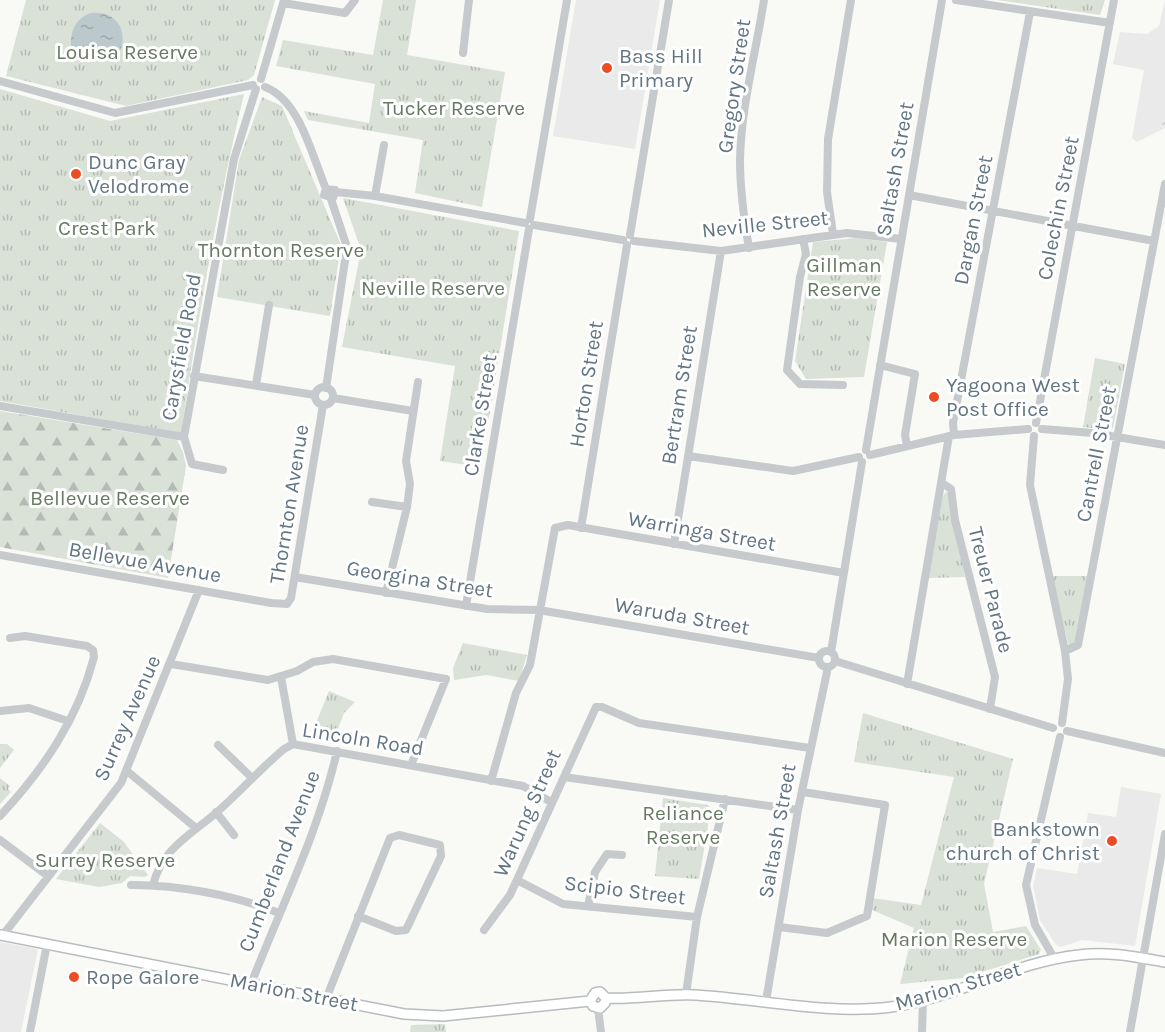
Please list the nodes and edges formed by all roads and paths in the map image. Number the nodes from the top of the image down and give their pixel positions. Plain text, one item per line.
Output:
1 (355, 0) edge
2 (469, 0) edge
3 (567, 0) edge
4 (669, 0) edge
5 (764, 0) edge
6 (851, 0) edge
7 (942, 0) edge
8 (956, 0) edge
9 (1113, 0) edge
10 (284, 1) edge
11 (1030, 12) junction
12 (1110, 23) junction
13 (463, 52) dead end
14 (0, 81) edge
15 (259, 85) junction
16 (384, 145) dead end
17 (1165, 184) edge
18 (333, 195) junction
19 (909, 195) junction
20 (375, 196) junction
21 (992, 211) junction
22 (529, 224) junction
23 (1073, 226) junction
24 (833, 234) junction
25 (803, 239) junction
26 (901, 239) junction
27 (629, 240) junction
28 (1154, 242) junction
29 (749, 248) junction
30 (721, 251) junction
31 (269, 305) dead end
32 (880, 365) junction
33 (194, 376) junction
34 (418, 382) dead end
35 (843, 384) dead end
36 (256, 386) junction
37 (327, 388) junction
38 (315, 395) junction
39 (333, 398) junction
40 (323, 405) junction
41 (0, 406) edge
42 (413, 411) junction
43 (1039, 426) junction
44 (1028, 429) junction
45 (951, 435) junction
46 (1034, 436) junction
47 (184, 437) junction
48 (1118, 438) junction
49 (1165, 445) edge
50 (907, 446) junction
51 (868, 453) junction
52 (688, 456) junction
53 (861, 459) junction
54 (223, 470) dead end
55 (942, 483) junction
56 (372, 502) dead end
57 (406, 507) junction
58 (581, 528) junction
59 (674, 544) junction
60 (0, 555) edge
61 (844, 573) junction
62 (295, 577) junction
63 (199, 590) junction
64 (386, 593) junction
65 (284, 604) joint
66 (466, 606) junction
67 (539, 610) junction
68 (10, 639) dead end
69 (1065, 651) junction
70 (831, 652) junction
71 (819, 658) junction
72 (835, 661) junction
73 (171, 664) junction
74 (828, 667) junction
75 (281, 677) junction
76 (907, 684) junction
77 (990, 709) junction
78 (0, 711) edge
79 (68, 721) junction
80 (1062, 723) junction
81 (1053, 728) junction
82 (1063, 734) junction
83 (293, 744) junction
84 (218, 745) dead end
85 (810, 748) junction
86 (337, 751) junction
87 (1165, 753) edge
88 (411, 765) junction
89 (127, 771) junction
90 (251, 777) junction
91 (564, 777) junction
92 (491, 781) junction
93 (803, 792) junction
94 (724, 799) junction
95 (551, 802) junction
96 (798, 810) junction
97 (216, 812) junction
98 (0, 816) edge
99 (196, 828) junction
100 (1165, 834) edge
101 (234, 835) dead end
102 (0, 840) edge
103 (451, 844) dead end
104 (441, 848) junction
105 (622, 855) dead end
106 (48, 876) junction
107 (517, 880) junction
108 (131, 885) dead end
109 (153, 885) junction
110 (588, 906) junction
111 (279, 913) junction
112 (358, 916) junction
113 (697, 917) junction
114 (779, 927) junction
115 (484, 930) dead end
116 (1, 935) edge
117 (47, 944) junction
118 (1054, 958) junction
119 (1143, 958) junction
120 (1165, 963) edge
121 (251, 984) junction
122 (686, 994) junction
123 (606, 998) junction
124 (326, 999) junction
125 (923, 1000) junction
126 (766, 1001) junction
127 (594, 1005) junction
128 (30, 1032) edge
129 (601, 1032) edge
130 (922, 1032) edge
131 (1130, 1032) edge

1 - 10 street
2 - 13 street
3 - 22 street, Clarke Street
4 - 27 street, Horton Street
5 - 29 street, Gregory Street
6 - 24 street
7 - 19 street, Saltash Street
8 - 11 street
9 - 12 street, Colechin Street
10 - 15 street, Carysfield Road
11 - 12 street
11 - 21 street, Dargan Street
12 - 23 street, Colechin Street
14 - 15 street
15 - 18 street
15 - 33 street, Carysfield Road
16 - 20 street
17 - 28 street, Cantrell Street
18 - 20 street, Neville Street
18 - 37 street
19 - 21 street
19 - 26 street, Saltash Street
20 - 22 street, Neville Street
21 - 23 street
21 - 45 street, Dargan Street
22 - 27 street, Neville Street
22 - 66 street, Clarke Street
23 - 28 street
23 - 43 street, Colechin Street
24 - 25 street, Neville Street
24 - 26 street, Neville Street
25 - 29 street, Neville Street
25 - 35 street
26 - 32 street, Saltash Street
27 - 30 street, Neville Street
27 - 58 street, Horton Street
28 - 48 street, Cantrell Street
29 - 30 street, Neville Street
30 - 52 street, Bertram Street
31 - 36 street
32 - 50 street
32 - 51 street, Saltash Street
33 - 36 street
33 - 47 street, Carysfield Road
34 - 42 street
36 - 38 street
37 - 38 street
37 - 39 street
38 - 40 street
39 - 40 street
39 - 42 street
40 - 62 street, Thornton Avenue
41 - 47 street
42 - 57 street
43 - 44 street
43 - 46 street
43 - 48 street
44 - 45 street
44 - 46 street
45 - 50 street
45 - 55 street, Dargan Street
46 - 69 street
47 - 54 street
48 - 49 street
48 - 69 street, Cantrell Street
50 - 51 street
51 - 53 street
52 - 53 street
52 - 59 street, Bertram Street
53 - 61 street
55 - 76 street, Dargan Street
55 - 77 street, Treuer Parade
56 - 57 street
57 - 64 street
58 - 59 street, Warringa Street
58 - 67 street, Warringa Street
59 - 61 street, Warringa Street
60 - 63 street, Bellevue Avenue
61 - 70 street
62 - 64 street, Georgina Street
62 - 65 street, Thornton Avenue
63 - 65 street, Bellevue Avenue
63 - 73 street, Surrey Avenue
64 - 66 street, Georgina Street
66 - 67 street, Georgina Street
67 - 71 street, Waruda Street
67 - 92 street, Warringa Street
68 - 79 street
69 - 80 street
70 - 71 street
70 - 72 street
71 - 74 street
72 - 74 street
72 - 76 street
73 - 75 street
73 - 89 street, Surrey Avenue
74 - 85 street, Saltash Street
75 - 83 street
75 - 88 street
76 - 77 street
77 - 81 street
78 - 79 street
79 - 98 street
80 - 81 street
80 - 82 street
81 - 82 street
82 - 87 street
82 - 118 street
83 - 86 street, Lincoln Road
83 - 90 street, Lincoln Road
84 - 90 street
85 - 91 street, Warung Street
85 - 93 street, Saltash Street
86 - 88 street, Lincoln Road
86 - 111 street, Cumberland Avenue
88 - 92 street, Lincoln Road
89 - 99 street
89 - 106 street, Surrey Avenue
90 - 97 street, Lincoln Road
91 - 94 street
91 - 95 street, Warung Street
92 - 95 street, Lincoln Road
93 - 96 street, Saltash Street
93 - 114 street
94 - 96 street
94 - 113 street
95 - 107 street, Warung Street
96 - 114 street, Saltash Street
97 - 99 street, Lincoln Road
97 - 101 street
99 - 109 street, Lincoln Road
100 - 119 street
102 - 106 street
103 - 104 street
104 - 112 street
104 - 112 street
105 - 110 street
106 - 116 street, Surrey Avenue
107 - 110 street, Scipio Street
107 - 115 street, Warung Street
108 - 109 street
109 - 111 street
110 - 113 street, Scipio Street
111 - 121 street, Cumberland Avenue
112 - 124 street
113 - 122 street
114 - 126 street, Saltash Street
116 - 117 main road, Marion Street
117 - 121 main road, Marion Street
117 - 128 street
118 - 119 main road, Marion Street
118 - 125 main road, Marion Street
119 - 120 main road, Marion Street
119 - 131 street
121 - 124 main road, Marion Street
122 - 123 main road, Marion Street
122 - 126 main road, Marion Street
123 - 127 main road
123 - 127 main road, Marion Street
124 - 127 main road, Marion Street
125 - 126 main road, Marion Street
125 - 130 street
127 - 129 street

